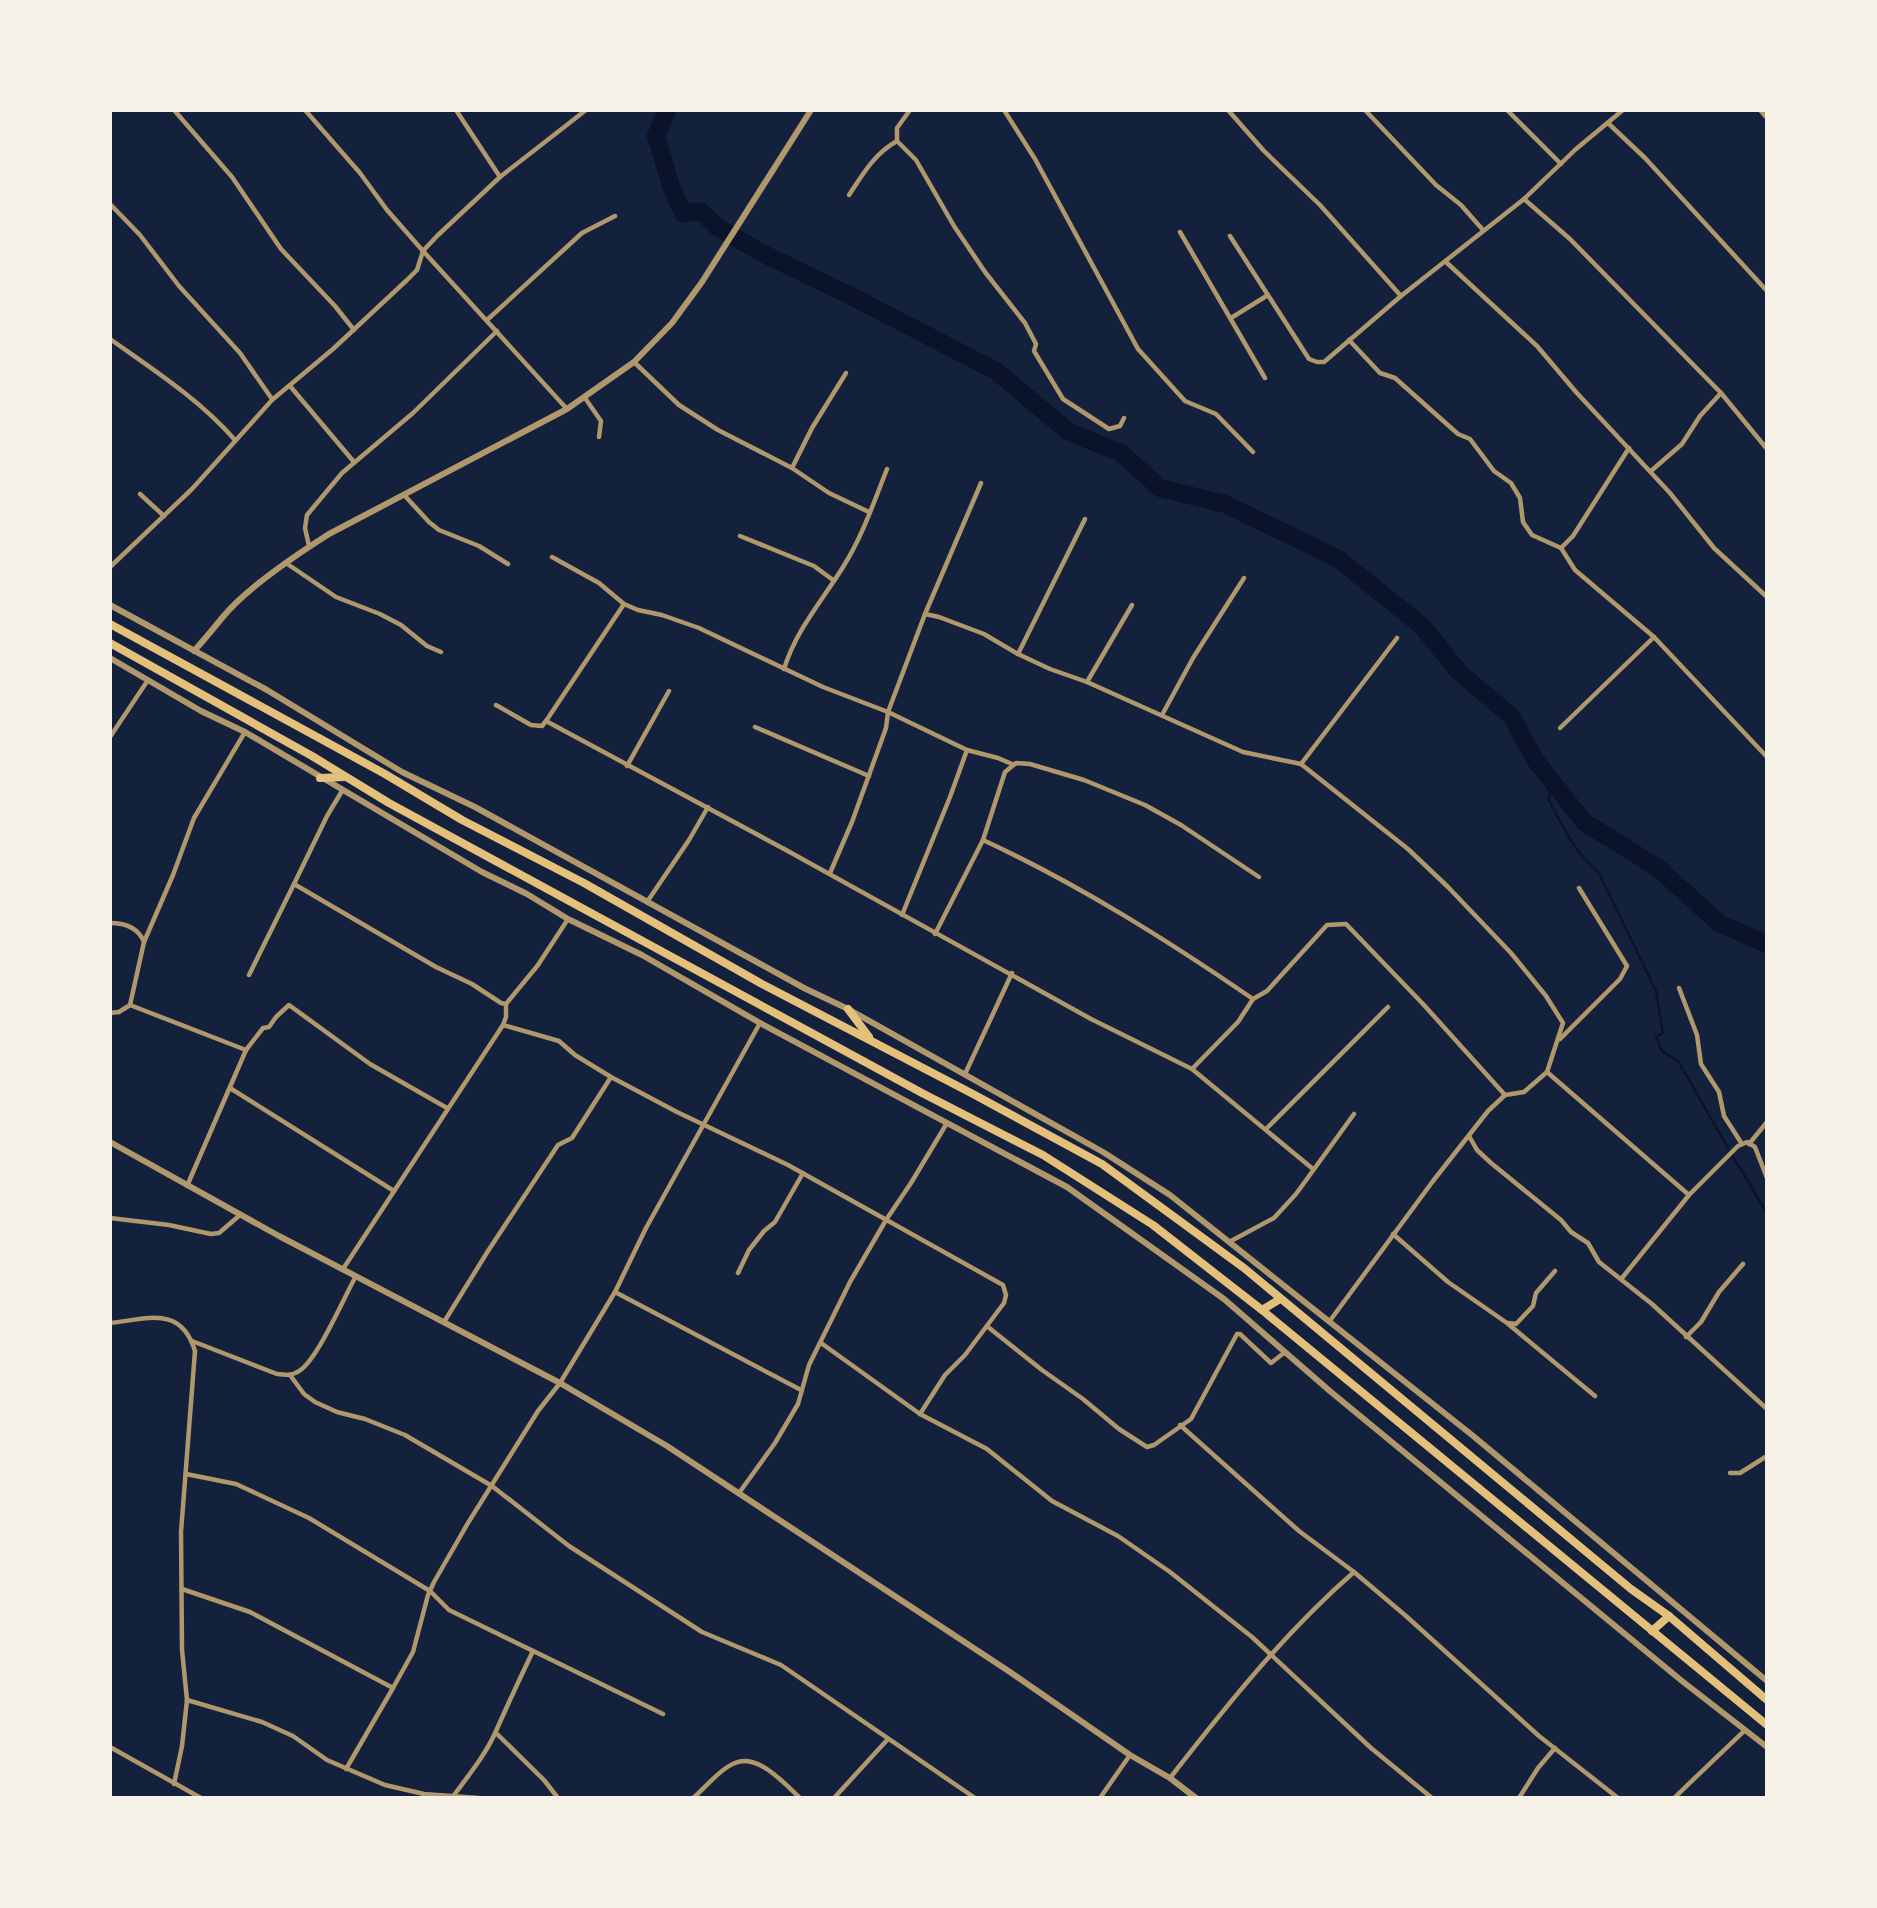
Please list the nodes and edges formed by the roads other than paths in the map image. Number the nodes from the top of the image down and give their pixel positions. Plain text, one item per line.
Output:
1 (174, 110) edge
2 (305, 110) edge
3 (456, 110) edge
4 (586, 110) edge
5 (811, 110) edge
6 (910, 110) edge
7 (1004, 110) edge
8 (1228, 110) edge
9 (1365, 110) edge
10 (1507, 110) edge
11 (1623, 110) edge
12 (1760, 110) edge
13 (1767, 118) edge
14 (1609, 124) junction
15 (897, 141) junction
16 (1561, 164) junction
17 (500, 177) junction
18 (849, 195) dead end
19 (1524, 199) junction
20 (110, 204) edge
21 (615, 216) dead end
22 (1483, 230) junction
23 (1180, 232) dead end
24 (1230, 236) dead end
25 (423, 251) junction
26 (1446, 262) junction
27 (1767, 291) edge
28 (1268, 295) junction
29 (1401, 296) junction
30 (1231, 318) junction
31 (487, 320) junction
32 (354, 330) junction
33 (497, 331) junction
34 (110, 339) edge
35 (1349, 340) junction
36 (634, 362) junction
37 (846, 373) dead end
38 (1265, 378) dead end
39 (290, 386) junction
40 (1721, 393) junction
41 (586, 398) junction
42 (272, 400) junction
43 (568, 409) junction
44 (1124, 418) dead end
45 (599, 437) dead end
46 (235, 440) junction
47 (1629, 448) junction
48 (1767, 449) edge
49 (1253, 452) dead end
50 (354, 462) junction
51 (792, 468) junction
52 (887, 469) dead end
53 (1651, 471) junction
54 (981, 483) dead end
55 (140, 494) dead end
56 (405, 496) junction
57 (869, 512) junction
58 (164, 516) junction
59 (1085, 519) dead end
60 (740, 536) dead end
61 (309, 546) junction
62 (1561, 548) junction
63 (552, 557) dead end
64 (285, 563) junction
65 (508, 564) dead end
66 (110, 567) edge
67 (1244, 578) dead end
68 (833, 580) junction
69 (1767, 597) edge
70 (624, 604) junction
71 (110, 605) edge
72 (1132, 605) dead end
73 (925, 614) junction
74 (110, 624) edge
75 (1654, 637) junction
76 (1397, 638) dead end
77 (110, 643) edge
78 (194, 651) junction
79 (441, 652) dead end
80 (1018, 654) junction
81 (110, 658) edge
82 (784, 668) junction
83 (148, 680) junction
84 (1087, 682) junction
85 (668, 691) dead end
86 (496, 705) dead end
87 (888, 712) junction
88 (1162, 715) junction
89 (546, 721) junction
90 (755, 727) dead end
91 (1560, 728) dead end
92 (244, 732) junction
93 (110, 737) edge
94 (967, 750) junction
95 (1767, 757) edge
96 (1012, 764) junction
97 (1301, 764) junction
98 (627, 766) junction
99 (869, 776) junction
100 (346, 777) junction
101 (320, 778) junction
102 (342, 791) junction
103 (708, 807) junction
104 (983, 840) junction
105 (830, 873) junction
106 (1259, 877) dead end
107 (294, 884) junction
108 (1579, 888) dead end
109 (647, 902) junction
110 (901, 915) junction
111 (568, 919) junction
112 (110, 923) edge
113 (935, 934) junction
114 (144, 942) junction
115 (1012, 974) junction
116 (249, 975) dead end
117 (1679, 988) dead end
118 (1254, 999) junction
119 (506, 1004) junction
120 (130, 1005) junction
121 (1388, 1007) dead end
122 (848, 1009) junction
123 (110, 1013) edge
124 (760, 1023) junction
125 (503, 1025) junction
126 (871, 1040) junction
127 (1559, 1040) junction
128 (246, 1050) junction
129 (1192, 1069) junction
130 (1547, 1072) junction
131 (965, 1075) junction
132 (611, 1077) junction
133 (230, 1088) junction
134 (1505, 1096) junction
135 (447, 1108) junction
136 (1354, 1114) dead end
137 (1767, 1122) edge
138 (947, 1123) junction
139 (705, 1125) junction
140 (1266, 1129) junction
141 (1469, 1136) junction
142 (110, 1142) edge
143 (1742, 1144) junction
144 (1749, 1144) junction
145 (1313, 1169) junction
146 (803, 1173) junction
147 (1767, 1178) edge
148 (187, 1186) junction
149 (394, 1191) junction
150 (1689, 1195) junction
151 (241, 1214) junction
152 (110, 1218) edge
153 (886, 1220) junction
154 (1393, 1234) junction
155 (1231, 1241) junction
156 (1743, 1264) dead end
157 (343, 1269) junction
158 (1555, 1271) dead end
159 (737, 1273) dead end
160 (356, 1276) junction
161 (1622, 1278) junction
162 (615, 1292) junction
163 (1280, 1299) junction
164 (1262, 1310) junction
165 (444, 1322) junction
166 (1329, 1322) junction
167 (110, 1323) edge
168 (1507, 1323) junction
169 (988, 1327) junction
170 (1686, 1337) junction
171 (192, 1341) junction
172 (821, 1343) junction
173 (1286, 1351) junction
174 (290, 1375) junction
175 (560, 1383) junction
176 (801, 1391) junction
177 (1595, 1396) dead end
178 (1767, 1409) edge
179 (920, 1415) junction
180 (1180, 1425) junction
181 (1767, 1456) edge
182 (1730, 1473) dead end
183 (186, 1474) junction
184 (492, 1486) junction
185 (739, 1493) junction
186 (1354, 1572) junction
187 (182, 1588) junction
188 (430, 1591) junction
189 (1669, 1616) junction
190 (1652, 1631) junction
191 (533, 1651) junction
192 (1271, 1655) junction
193 (1767, 1681) edge
194 (393, 1688) junction
195 (187, 1700) junction
196 (1767, 1700) edge
197 (663, 1714) dead end
198 (1767, 1725) edge
199 (1746, 1730) junction
200 (496, 1733) junction
201 (888, 1739) junction
202 (1767, 1746) edge
203 (1555, 1748) junction
204 (112, 1749) edge
205 (1130, 1755) junction
206 (110, 1757) edge
207 (346, 1769) junction
208 (1170, 1778) junction
209 (174, 1784) junction
210 (454, 1795) junction
211 (974, 1797) edge
212 (201, 1798) edge
213 (479, 1798) edge
214 (558, 1798) edge
215 (693, 1798) edge
216 (800, 1798) edge
217 (834, 1798) edge
218 (1100, 1798) edge
219 (1196, 1798) edge
220 (1432, 1798) edge
221 (1519, 1798) edge
222 (1618, 1798) edge
223 (1674, 1798) edge

1 - 32 street
2 - 25 street
3 - 17 street
4 - 17 street
5 - 36 street
6 - 15 street
7 - 49 street
8 - 29 street
9 - 22 street
10 - 16 street
11 - 14 street
12 - 13 street
14 - 16 street
14 - 27 street
15 - 18 street
15 - 44 street
16 - 19 street
17 - 25 street
19 - 22 street
19 - 40 street
20 - 42 street
21 - 31 street
22 - 26 street
23 - 30 street
24 - 28 street
25 - 31 street
25 - 32 street
26 - 29 street
26 - 47 street
28 - 30 street
28 - 35 street
29 - 35 street
30 - 38 street
31 - 33 street
32 - 39 street
33 - 43 street
33 - 50 street
34 - 46 street
35 - 62 street
36 - 41 street
36 - 51 street
37 - 51 street
39 - 42 street
39 - 50 street
40 - 48 street
40 - 53 street
41 - 43 street
41 - 45 street
42 - 46 street
43 - 56 street
46 - 58 street
47 - 53 street
47 - 62 street
50 - 61 street
51 - 57 street
52 - 57 street
53 - 69 street
54 - 73 street
55 - 58 street
56 - 61 street
56 - 65 street
57 - 68 street
58 - 66 street
59 - 80 street
60 - 68 street
61 - 64 street
62 - 75 street
63 - 70 street
64 - 78 street
64 - 79 street
67 - 88 street
68 - 82 street
70 - 82 street
70 - 89 street
71 - 78 street
72 - 84 street
73 - 80 street
73 - 87 street
74 - 126 main road
75 - 91 street
75 - 95 street
76 - 97 street
77 - 100 main road
78 - 109 street
80 - 84 street
81 - 83 street
82 - 87 street
83 - 92 street
83 - 93 street
84 - 88 street
85 - 98 street
86 - 89 street
87 - 94 street
87 - 99 street
88 - 97 street
89 - 98 street
90 - 99 street
92 - 101 street
92 - 114 street
94 - 96 street
94 - 110 street
96 - 104 street
96 - 106 street
97 - 127 street
98 - 103 street
99 - 105 street
100 - 101 main road
100 - 164 main road
101 - 102 street
102 - 107 street
102 - 111 street
103 - 105 street
103 - 109 street
104 - 113 street
104 - 118 street
105 - 110 street
107 - 116 street
107 - 119 street
108 - 127 street
109 - 122 street
110 - 113 street
111 - 119 street
111 - 124 street
112 - 114 street
113 - 115 street
114 - 120 street
115 - 129 street
115 - 131 street
117 - 143 street
118 - 129 street
118 - 134 street
119 - 125 street
120 - 123 street
120 - 128 street
121 - 140 street
122 - 126 main road
122 - 131 street
124 - 138 street
124 - 139 street
125 - 132 street
125 - 135 street
126 - 163 main road
127 - 130 street
128 - 133 street
128 - 135 street
129 - 140 street
130 - 134 street
130 - 150 street
131 - 155 street
132 - 139 street
132 - 165 street
133 - 148 street
133 - 149 street
134 - 141 street
135 - 149 street
136 - 145 street
137 - 144 street
138 - 153 street
138 - 173 street
139 - 146 street
139 - 162 street
140 - 145 street
141 - 154 street
141 - 161 street
142 - 148 street
143 - 144 street
143 - 150 street
144 - 147 street
145 - 155 street
146 - 153 street
146 - 159 street
148 - 151 street
149 - 157 street
150 - 161 street
151 - 152 street
151 - 157 street
153 - 169 street
153 - 172 street
154 - 166 street
154 - 168 street
155 - 166 street
156 - 170 street
157 - 160 street
158 - 168 street
160 - 165 street
160 - 174 street
161 - 170 street
162 - 175 street
162 - 176 street
163 - 164 main road
163 - 189 main road
164 - 190 main road
165 - 175 street
166 - 193 street
167 - 171 street
168 - 177 street
169 - 179 street
169 - 180 street
170 - 178 street
171 - 174 street
171 - 183 street
172 - 176 street
172 - 179 street
173 - 180 street
173 - 199 street
174 - 184 street
175 - 184 street
175 - 185 street
176 - 185 street
179 - 192 street
180 - 186 street
181 - 182 street
183 - 187 street
183 - 188 street
184 - 188 street
184 - 201 street
185 - 205 street
186 - 192 street
186 - 203 street
187 - 194 street
187 - 195 street
188 - 191 street
188 - 194 street
189 - 190 main road
189 - 196 main road
190 - 198 main road
191 - 197 street
191 - 200 street
192 - 208 street
192 - 220 street
194 - 207 street
195 - 207 street
195 - 209 street
199 - 202 street
199 - 223 street
200 - 210 street
200 - 214 street
201 - 211 street
201 - 217 street
203 - 221 street
203 - 222 street
204 - 206 street
204 - 209 street
205 - 208 street
205 - 218 street
207 - 210 street
208 - 219 street
209 - 212 street
210 - 213 street
215 - 216 street

